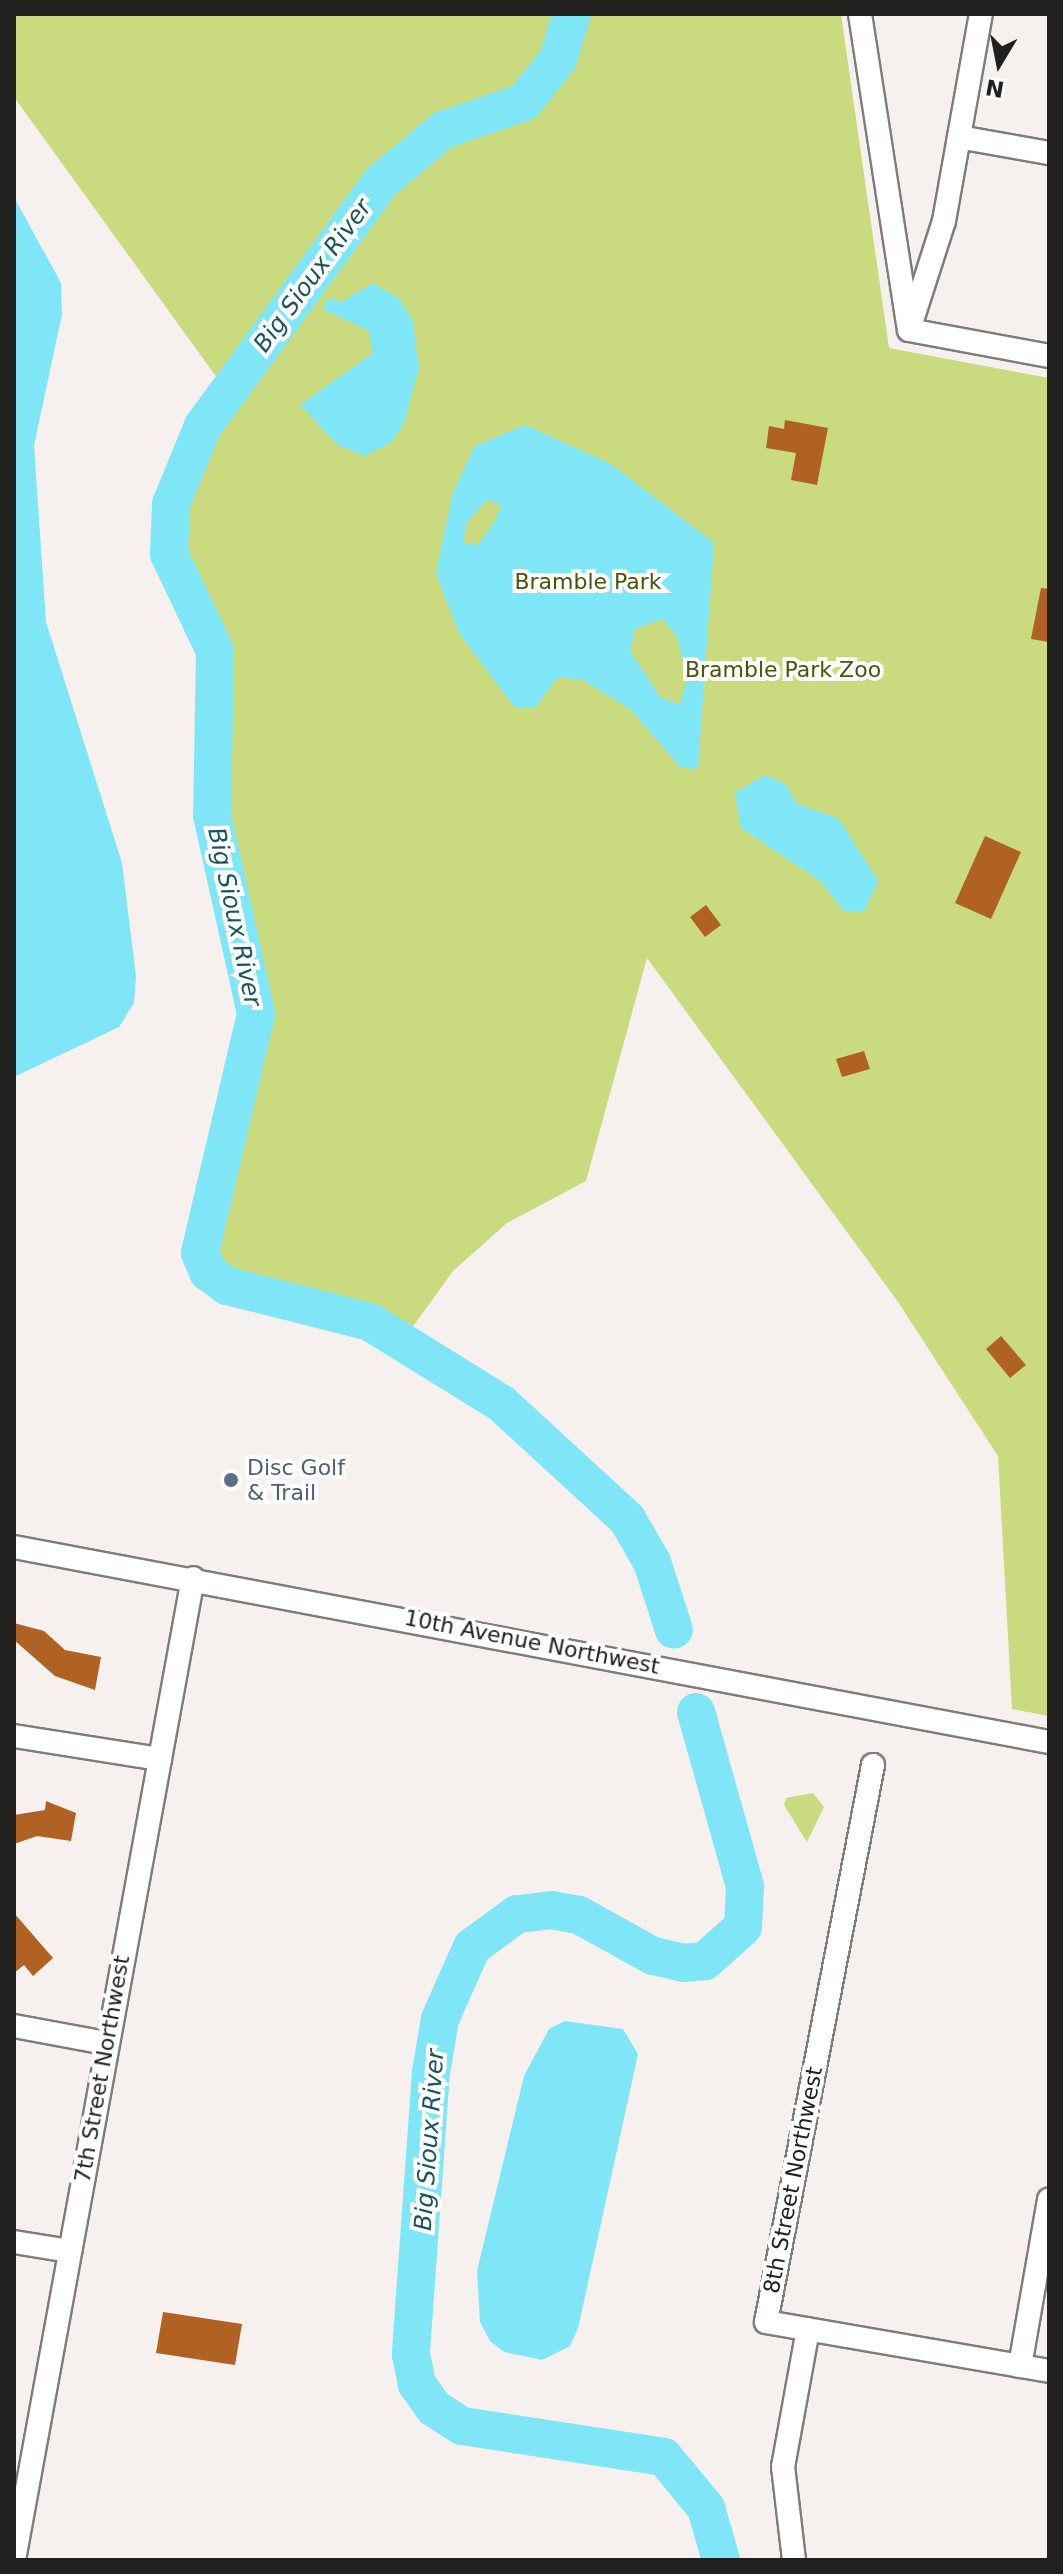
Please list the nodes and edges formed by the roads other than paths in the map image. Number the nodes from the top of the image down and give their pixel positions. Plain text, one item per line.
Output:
1 (860, 14) edge
2 (981, 14) edge
3 (959, 137) junction
4 (1049, 153) edge
5 (909, 330) junction
6 (1049, 356) edge
7 (14, 1547) edge
8 (193, 1578) junction
9 (14, 1736) edge
10 (1049, 1742) edge
11 (160, 1759) junction
12 (873, 1765) dead end
13 (14, 2026) edge
14 (106, 2043) junction
15 (1049, 2200) edge
16 (14, 2242) edge
17 (70, 2251) junction
18 (808, 2329) junction
19 (1020, 2366) junction
20 (1049, 2371) edge
21 (14, 2560) edge
22 (794, 2560) edge

1 - 5 street
2 - 3 street
3 - 4 street
3 - 5 street
5 - 6 street
7 - 8 street, 10th Avenue Northwest
8 - 10 street, 10th Avenue Northwest
8 - 11 street, 7th Street Northwest
9 - 11 street
11 - 14 street, 7th Street Northwest
12 - 18 street, 8th Street Northwest
13 - 14 street
14 - 17 street, 7th Street Northwest
15 - 19 street
16 - 17 street
17 - 21 street, 7th Street Northwest
18 - 19 street
18 - 22 street
19 - 20 street

